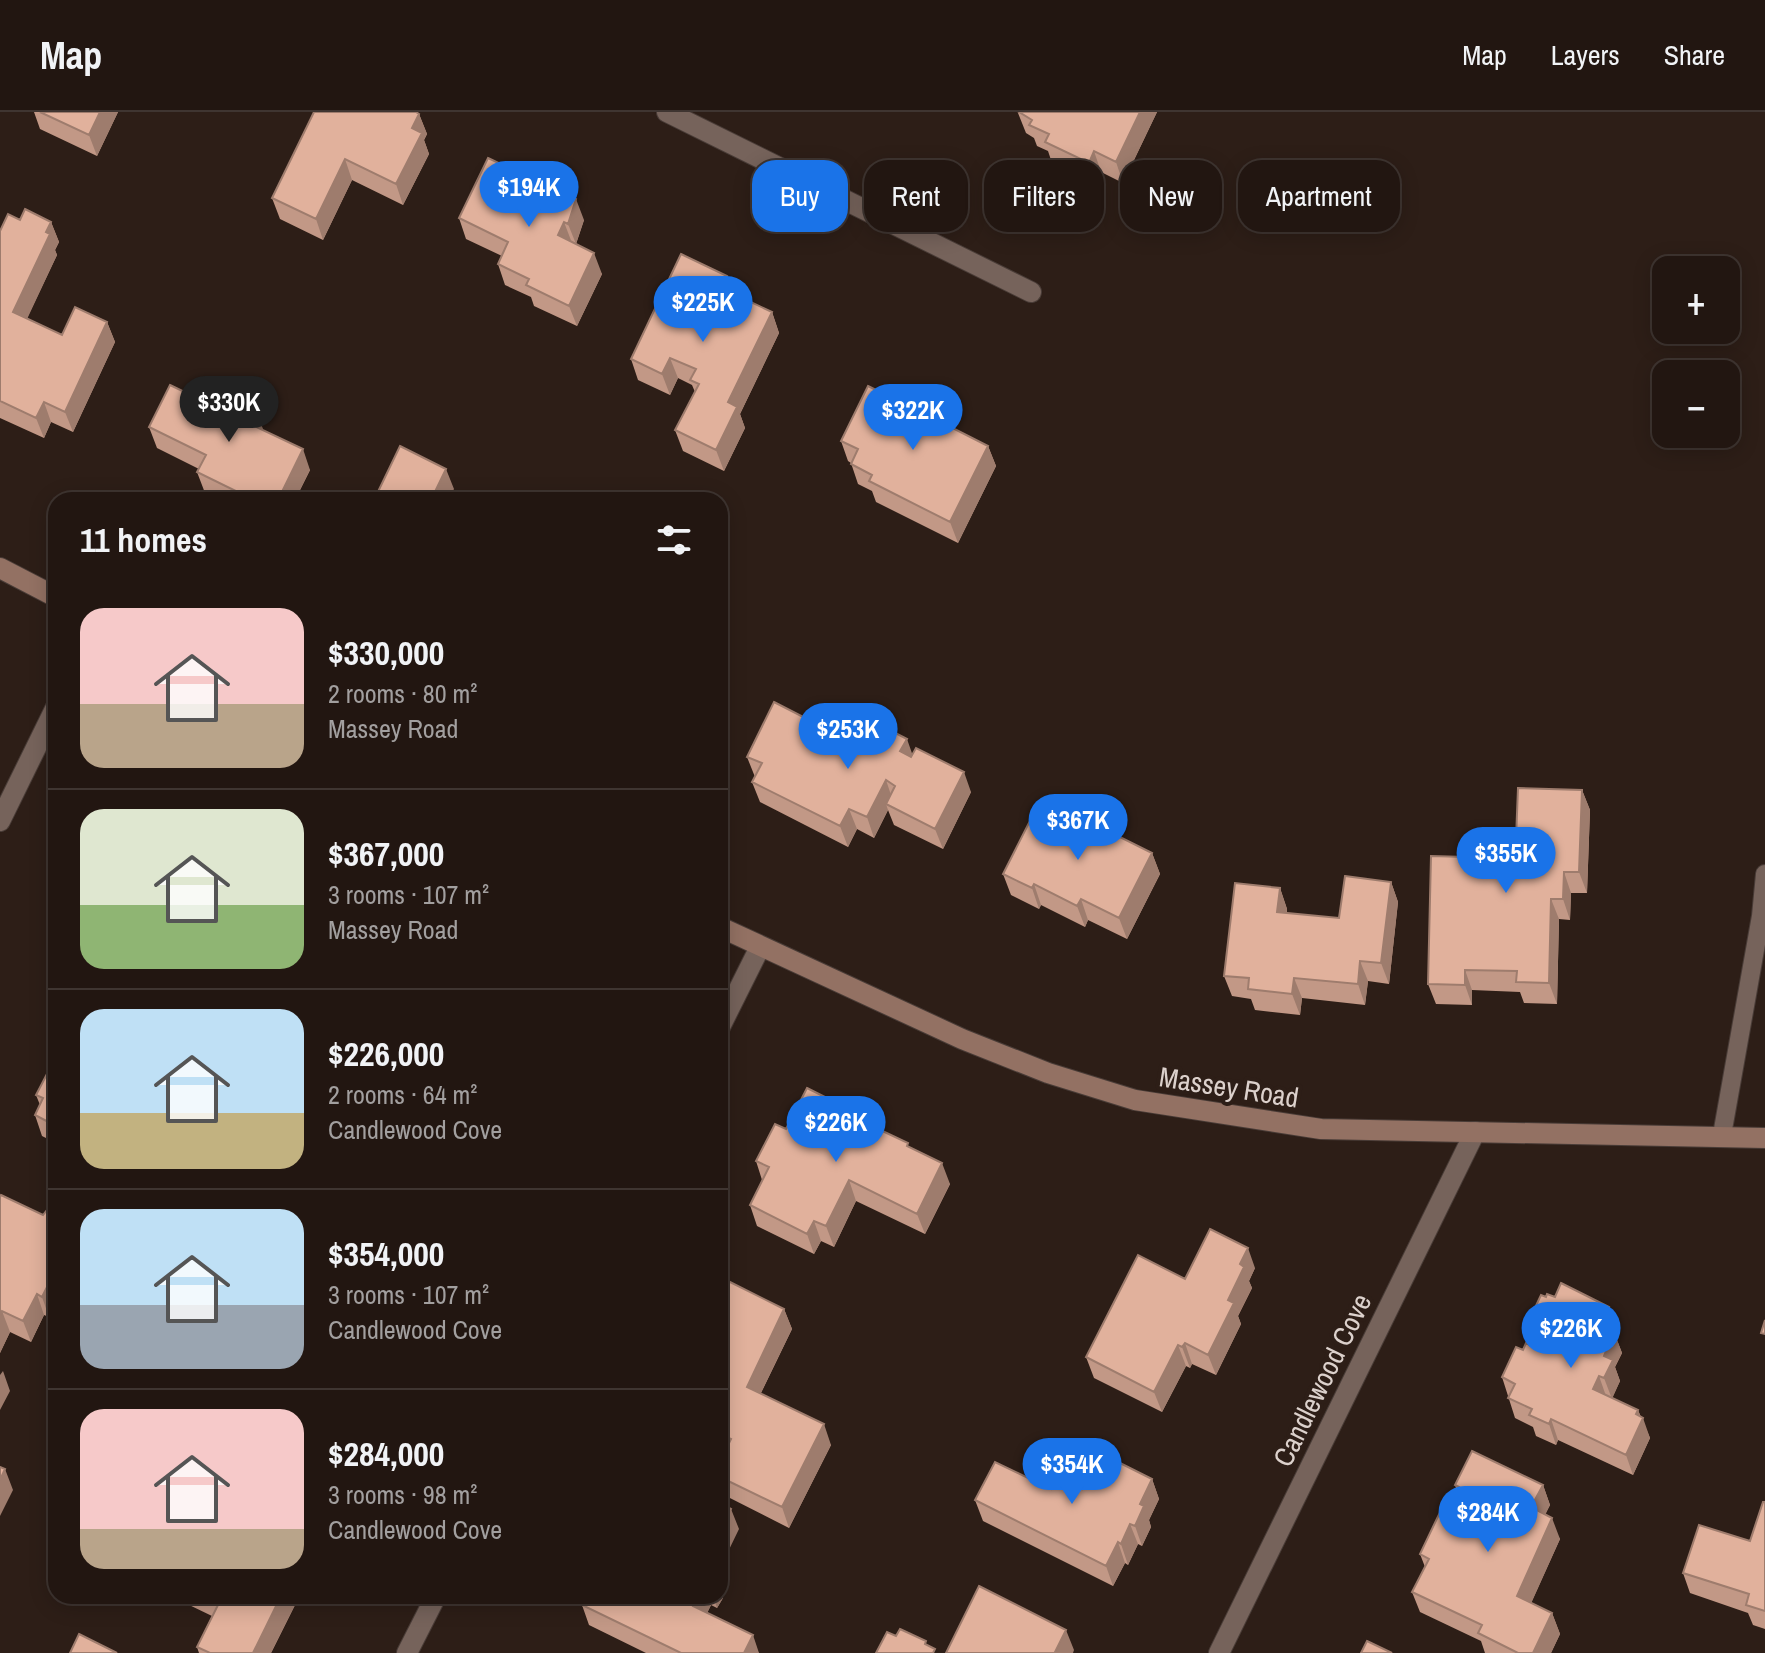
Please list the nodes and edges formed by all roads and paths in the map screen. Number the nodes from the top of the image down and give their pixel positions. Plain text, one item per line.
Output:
1 (667, 112) edge
2 (1031, 292) dead end
3 (0, 568) edge
4 (48, 593) edge
5 (48, 723) edge
6 (0, 821) edge
7 (1765, 874) edge
8 (728, 931) edge
9 (760, 947) junction
10 (728, 1011) edge
11 (1475, 1132) junction
12 (1722, 1135) junction
13 (1765, 1138) edge
14 (432, 1604) edge
15 (407, 1653) edge
16 (1219, 1653) edge

1 - 2 street
3 - 4 street
5 - 6 street
7 - 12 lane
8 - 9 street, Massey Road
9 - 10 street
9 - 11 street, Massey Road
11 - 12 street, Massey Road
11 - 16 street, Candlewood Cove
12 - 13 street, Massey Road
14 - 15 street

